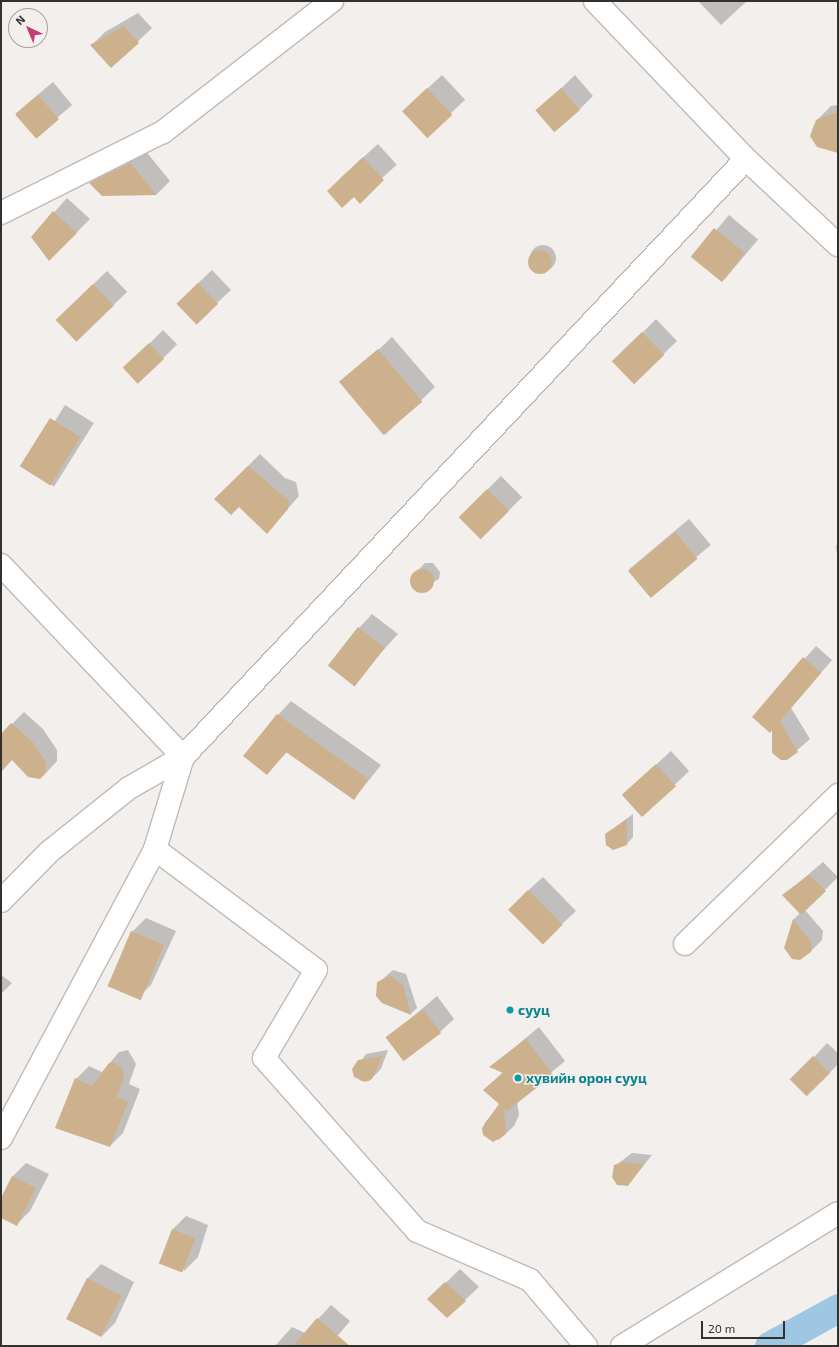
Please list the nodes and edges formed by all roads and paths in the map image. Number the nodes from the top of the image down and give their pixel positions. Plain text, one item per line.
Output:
1 (332, 1) edge
2 (595, 1) edge
3 (746, 160) junction
4 (1, 213) edge
5 (838, 245) edge
6 (1, 565) edge
7 (183, 757) junction
8 (838, 795) edge
9 (155, 849) junction
10 (1, 901) edge
11 (685, 944) dead end
12 (1, 1138) edge
13 (838, 1213) edge
14 (586, 1346) edge
15 (622, 1346) edge

1 - 4 street
2 - 3 street
3 - 5 street
3 - 7 street
6 - 7 street
7 - 9 street
7 - 10 street
8 - 11 street
9 - 12 street
9 - 14 street
13 - 15 street

